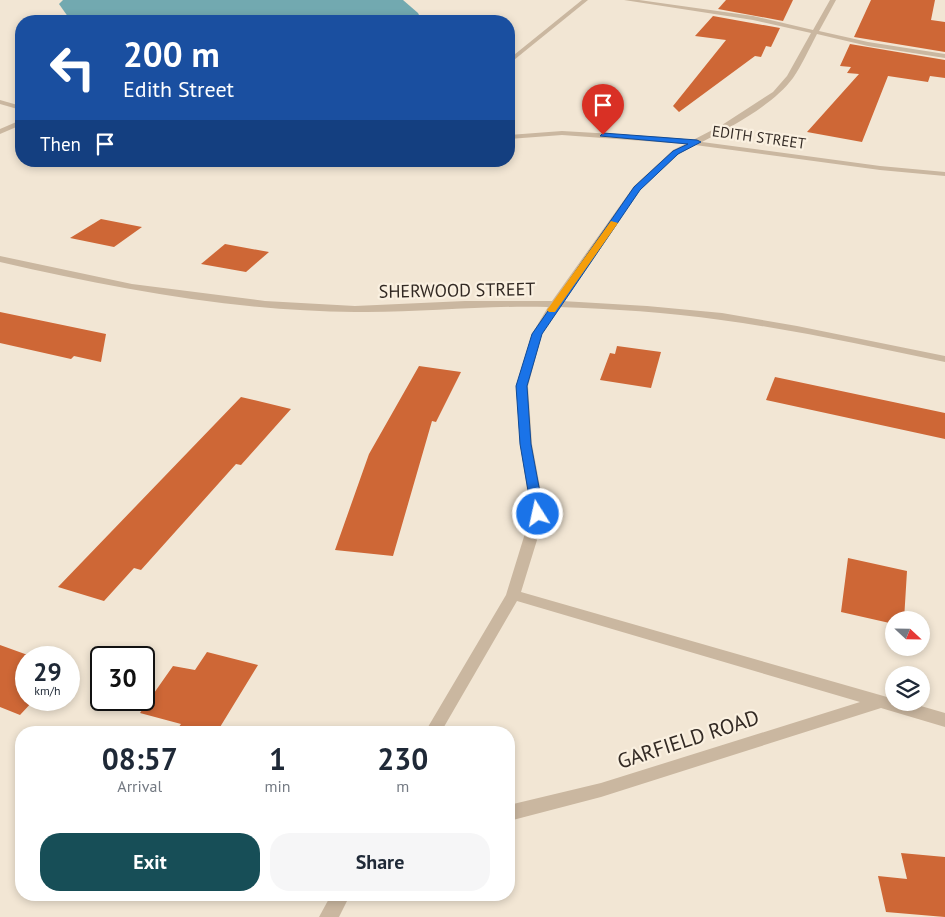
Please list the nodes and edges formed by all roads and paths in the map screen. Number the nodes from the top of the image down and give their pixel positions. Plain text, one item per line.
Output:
1 (585, 0) edge
2 (627, 0) edge
3 (833, 0) edge
4 (816, 31) junction
5 (945, 56) edge
6 (515, 57) edge
7 (0, 102) edge
8 (15, 106) edge
9 (15, 125) edge
10 (0, 132) edge
11 (515, 137) edge
12 (697, 142) junction
13 (945, 174) edge
14 (0, 259) edge
15 (555, 304) junction
16 (945, 359) edge
17 (513, 595) junction
18 (879, 702) junction
19 (945, 720) edge
20 (437, 726) edge
21 (515, 811) edge
22 (338, 901) edge
23 (330, 917) edge

1 - 6 street
2 - 4 street
3 - 4 street
4 - 5 street
4 - 12 street
7 - 8 street
9 - 10 street
11 - 12 street, EDITH STREET
12 - 13 street, EDITH STREET
12 - 15 street
14 - 15 street, SHERWOOD STREET
15 - 16 street, SHERWOOD STREET
15 - 17 street
17 - 18 street
17 - 20 street
18 - 19 street
18 - 21 street, GARFIELD ROAD
22 - 23 street

